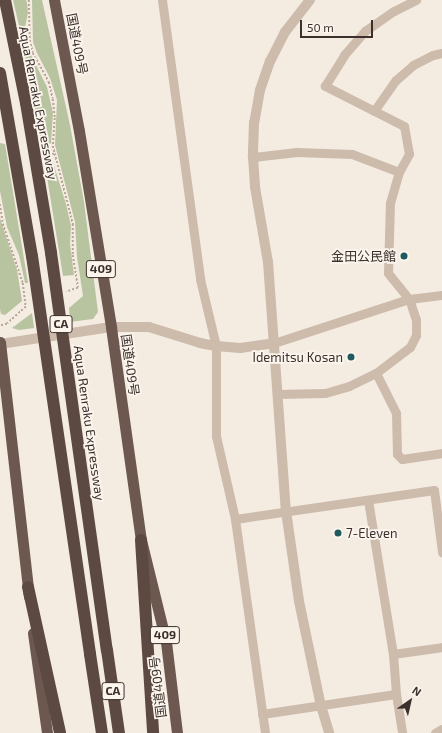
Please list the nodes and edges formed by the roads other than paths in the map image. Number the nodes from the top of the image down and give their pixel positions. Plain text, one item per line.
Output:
1 (4, 0) edge
2 (54, 0) edge
3 (162, 0) edge
4 (310, 0) edge
5 (416, 0) edge
6 (442, 53) edge
7 (0, 73) edge
8 (374, 111) junction
9 (252, 157) junction
10 (399, 172) junction
11 (442, 295) edge
12 (409, 299) junction
13 (111, 327) junction
14 (0, 343) edge
15 (274, 343) junction
16 (216, 346) junction
17 (376, 373) junction
18 (277, 394) junction
19 (442, 454) edge
20 (438, 490) edge
21 (368, 500) junction
22 (286, 511) junction
23 (235, 519) junction
24 (141, 540) junction
25 (442, 552) edge
26 (28, 587) junction
27 (442, 647) edge
28 (393, 654) junction
29 (396, 694) junction
30 (321, 706) junction
31 (262, 714) junction
32 (442, 729) edge
33 (47, 733) edge
34 (60, 733) edge
35 (102, 733) edge
36 (119, 733) edge
37 (153, 733) edge
38 (177, 733) edge
39 (265, 733) edge
40 (329, 733) edge
41 (402, 733) edge
42 (435, 733) edge

1 - 36 highway, Aqua Renraku Expressway / CA, bridge
2 - 13 highway, 国道409号 / 409
3 - 16 street
4 - 9 street
5 - 8 street
6 - 8 street
7 - 35 highway, CA, bridge
8 - 10 street
9 - 10 street
9 - 15 street
10 - 12 street
11 - 12 street
12 - 15 street
12 - 17 street
13 - 14 street
13 - 16 street
13 - 24 highway, 国道409号 / 409
14 - 26 highway
15 - 16 street
15 - 18 street
16 - 23 street
17 - 18 street
17 - 19 street
18 - 22 street
20 - 21 street
20 - 25 street
21 - 22 street
21 - 28 street
22 - 23 street
22 - 30 street
23 - 31 street
24 - 37 highway
24 - 38 highway, 国道409号 / 409
26 - 33 highway
26 - 34 highway
27 - 28 street
28 - 29 street
29 - 30 street
29 - 41 street
30 - 31 street
30 - 40 street
31 - 39 street
32 - 42 street

